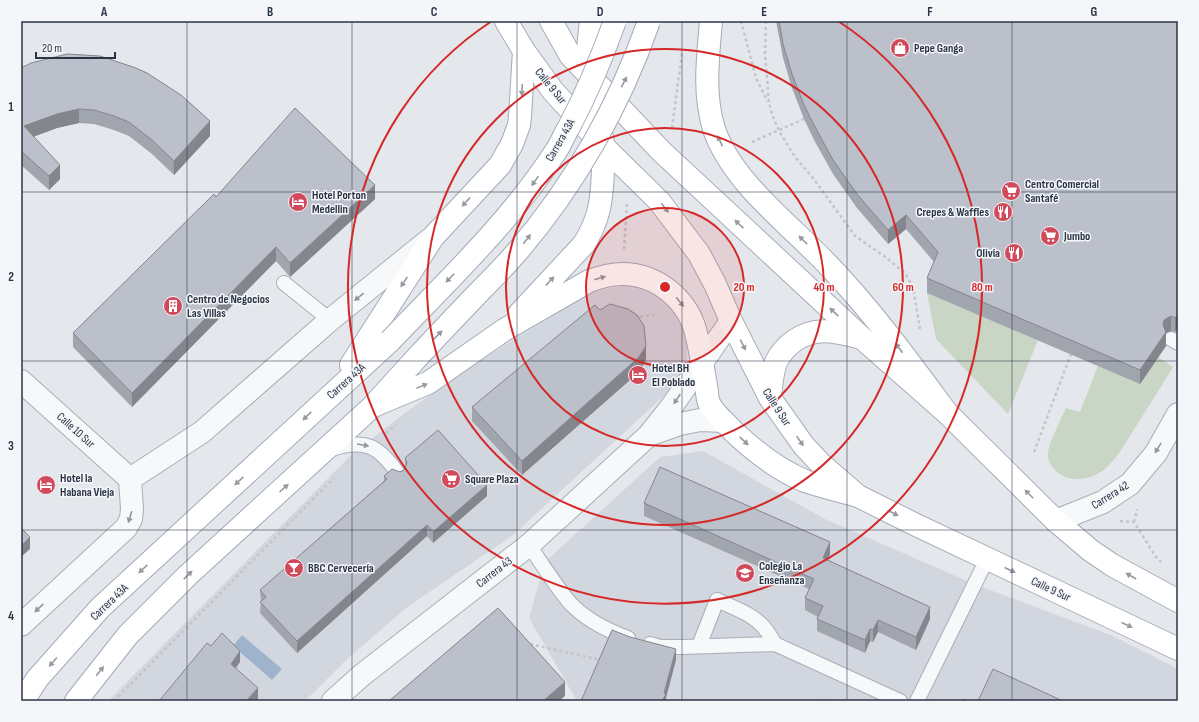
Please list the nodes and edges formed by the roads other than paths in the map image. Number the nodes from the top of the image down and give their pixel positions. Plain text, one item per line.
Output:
1 (506, 21) edge
2 (551, 21) edge
3 (591, 21) edge
4 (615, 21) edge
5 (649, 21) edge
6 (711, 21) edge
7 (524, 51) junction
8 (588, 75) junction
9 (603, 146) junction
10 (433, 237) junction
11 (284, 283) dead end
12 (330, 320) junction
13 (731, 321) junction
14 (504, 330) junction
15 (863, 339) junction
16 (702, 362) junction
17 (21, 381) edge
18 (336, 390) junction
19 (770, 398) junction
20 (372, 406) junction
21 (948, 413) junction
22 (1178, 414) edge
23 (723, 421) junction
24 (650, 435) junction
25 (325, 450) junction
26 (399, 475) edge
27 (130, 478) junction
28 (858, 496) junction
29 (1056, 522) junction
30 (529, 545) junction
31 (986, 559) junction
32 (1178, 602) edge
33 (21, 625) edge
34 (774, 644) junction
35 (699, 646) junction
36 (1178, 649) edge
37 (23, 701) edge
38 (76, 701) edge
39 (333, 701) edge
40 (900, 701) edge
41 (917, 701) edge

1 - 7 main road, Calle 9 Sur
2 - 8 main road
3 - 8 main road
4 -> 18 main road, Carrera 43A, bridge
20 -> 5 main road, bridge
21 -> 6 main road
7 - 9 main road, Calle 9 Sur
7 -> 10 main road
8 - 9 main road
15 -> 8 main road
9 -> 13 main road, Calle 9 Sur
14 -> 9 main road
10 -> 12 street
10 -> 18 main road
11 - 12 lane
12 - 27 street
13 - 16 street, Carrera 43
13 -> 19 main road, Calle 9 Sur
14 -> 16 main road
20 -> 14 main road
15 - 19 main road
15 - 21 main road
16 - 23 main road
16 -> 24 street, Carrera 43
17 - 27 street, Calle 10 Sur
18 -> 37 main road, Carrera 43A
19 -> 28 main road, Calle 9 Sur
20 - 25 main road
29 -> 21 main road
22 -> 29 street, Carrera 42
23 - 24 street, Carrera 43
23 -> 28 main road
24 - 30 street, Carrera 43
25 -> 26 lane
38 -> 25 main road
27 -> 33 street
28 -> 31 main road, Calle 9 Sur
32 -> 29 main road
30 - 35 lane
30 - 39 street, Carrera 43
31 -> 36 main road, Calle 9 Sur
31 - 41 lane
34 - 35 lane
34 - 35 lane
34 - 40 lane

